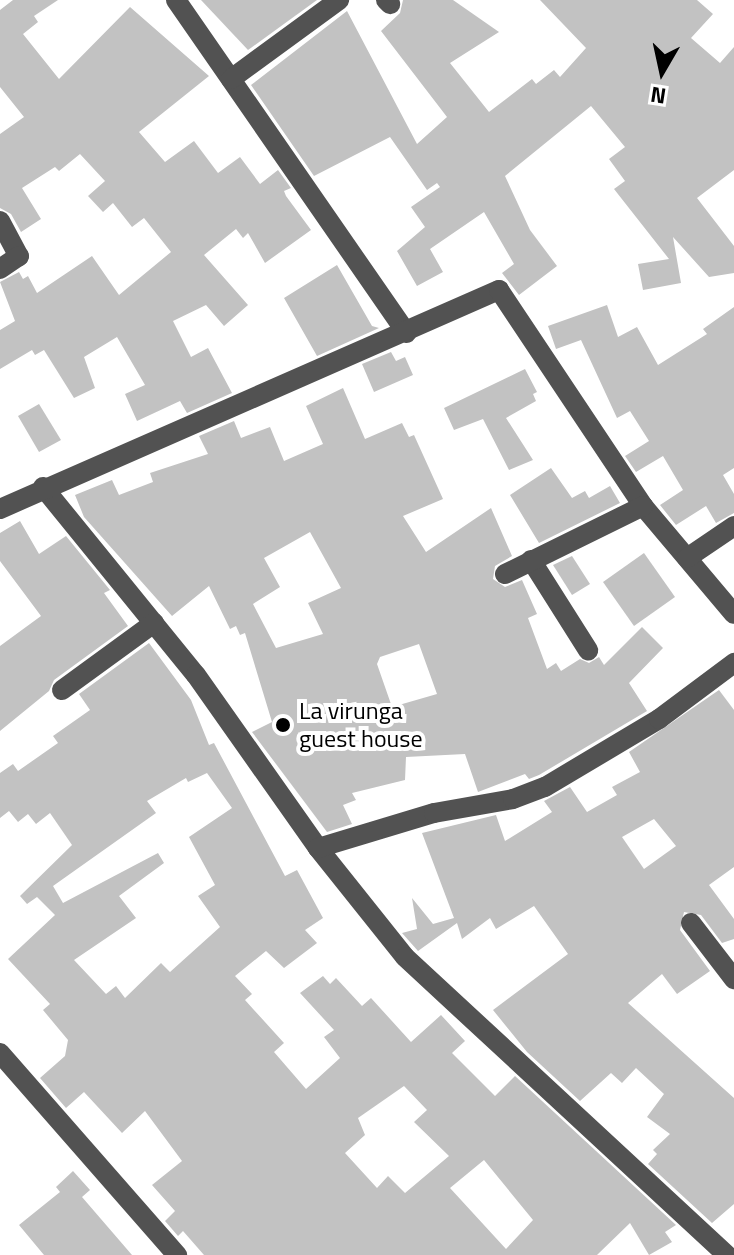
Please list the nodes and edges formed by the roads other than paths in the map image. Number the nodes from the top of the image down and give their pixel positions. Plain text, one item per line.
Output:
1 (176, 0) edge
2 (339, 0) edge
3 (231, 79) junction
4 (0, 221) edge
5 (0, 269) edge
6 (407, 333) junction
7 (43, 487) junction
8 (643, 506) junction
9 (0, 509) edge
10 (734, 526) edge
11 (687, 558) junction
12 (531, 560) junction
13 (505, 574) dead end
14 (734, 614) edge
15 (154, 623) junction
16 (588, 650) dead end
17 (734, 663) edge
18 (62, 690) dead end
19 (318, 848) junction
20 (691, 923) dead end
21 (734, 979) edge
22 (0, 1053) edge
23 (723, 1248) edge
24 (177, 1255) edge

1 - 3 street
2 - 3 street
3 - 6 street
4 - 5 street
6 - 7 street
6 - 8 street
7 - 9 street
7 - 15 street
8 - 11 street
8 - 12 street
10 - 11 street
11 - 14 street
12 - 13 street
12 - 16 street
15 - 18 street
15 - 19 street
17 - 19 street
19 - 23 street
20 - 21 street
22 - 24 street

